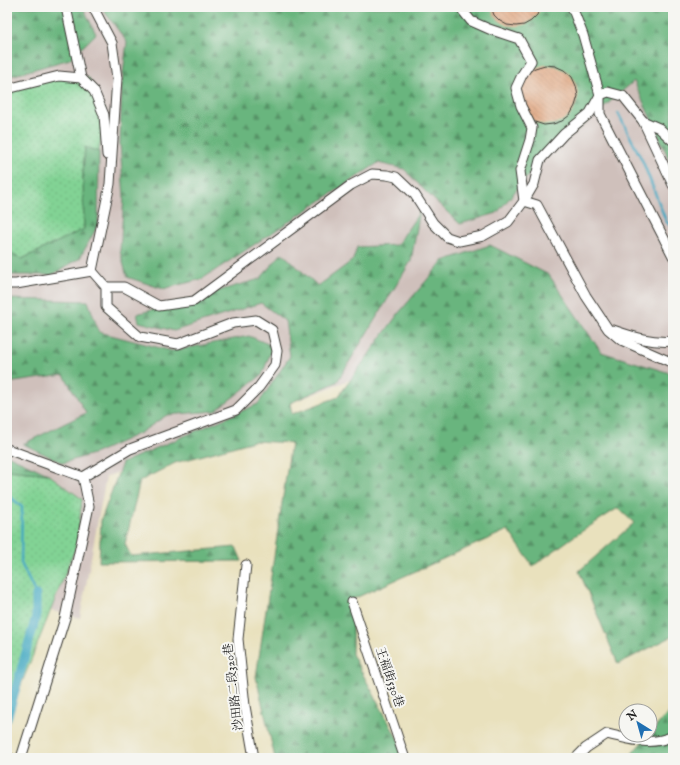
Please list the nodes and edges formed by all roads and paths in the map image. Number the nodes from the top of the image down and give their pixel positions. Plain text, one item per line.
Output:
1 (66, 7) edge
2 (93, 7) edge
3 (463, 7) edge
4 (572, 7) edge
5 (82, 78) junction
6 (7, 89) edge
7 (600, 95) junction
8 (643, 121) junction
9 (673, 141) edge
10 (110, 184) junction
11 (673, 185) edge
12 (524, 201) junction
13 (673, 256) edge
14 (92, 271) junction
15 (7, 284) edge
16 (106, 287) junction
17 (608, 329) junction
18 (673, 340) edge
19 (673, 363) edge
20 (7, 449) edge
21 (83, 477) junction
22 (246, 565) dead end
23 (352, 602) dead end
24 (673, 736) edge
25 (7, 756) edge
26 (10, 758) edge
27 (21, 758) edge
28 (254, 758) edge
29 (406, 758) edge
30 (576, 758) edge

1 - 5 street
2 - 10 street
3 - 12 street
4 - 7 street
5 - 6 street
5 - 10 street
7 - 8 street
7 - 12 street
7 - 13 street
8 - 9 street
8 - 11 street
10 - 14 street
12 - 16 street
12 - 17 street
14 - 15 street
14 - 16 street
16 - 21 street
17 - 18 street
17 - 19 street
20 - 21 street
21 - 27 street
22 - 28 street, 沙田路二段320巷
23 - 29 street, 王福街530巷
24 - 30 street
25 - 26 street

